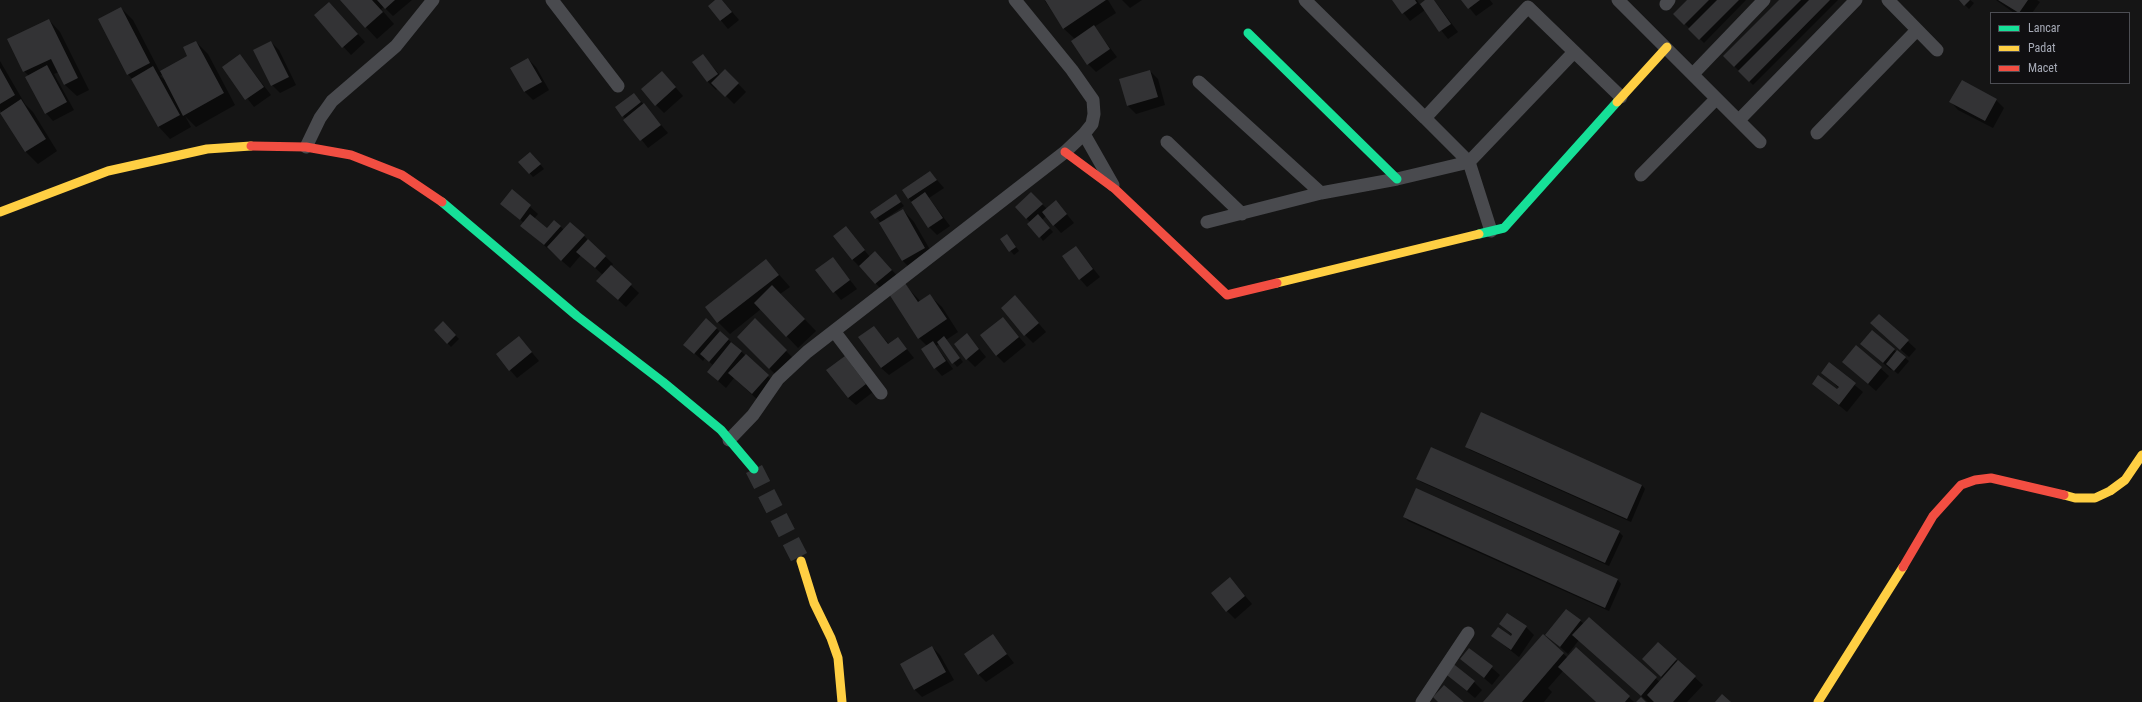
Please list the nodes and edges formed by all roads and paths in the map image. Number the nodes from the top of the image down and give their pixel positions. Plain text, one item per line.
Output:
1 (433, 0) edge
2 (552, 0) edge
3 (1015, 0) edge
4 (1305, 0) edge
5 (1618, 0) edge
6 (1764, 0) edge
7 (1856, 0) edge
8 (1888, 0) edge
9 (1917, 30) junction
10 (1248, 33) dead end
11 (1667, 47) junction
12 (1937, 50) dead end
13 (1574, 52) junction
14 (1692, 74) junction
15 (1200, 82) dead end
16 (618, 86) dead end
17 (1621, 97) junction
18 (1716, 99) junction
19 (1425, 118) junction
20 (1739, 120) junction
21 (1817, 133) dead end
22 (1084, 134) junction
23 (1167, 142) dead end
24 (1760, 142) dead end
25 (306, 147) junction
26 (1065, 152) junction
27 (1469, 162) junction
28 (1641, 175) dead end
29 (1397, 179) junction
30 (1115, 188) junction
31 (1321, 193) junction
32 (0, 212) edge
33 (1242, 214) junction
34 (1207, 222) dead end
35 (1491, 231) junction
36 (834, 331) junction
37 (881, 393) dead end
38 (729, 440) junction
39 (2142, 454) edge
40 (754, 469) tunnel mouth
41 (801, 560) tunnel mouth
42 (1468, 633) dead end
43 (842, 702) edge
44 (1422, 702) edge
45 (1818, 702) edge

1 - 25 street
2 - 16 street
3 - 22 street
4 - 19 street
5 - 11 street
6 - 14 street
7 - 20 street
8 - 9 street
9 - 12 street
9 - 21 street
10 - 29 street
11 - 14 street
11 - 17 street
13 - 17 street
13 - 19 street
13 - 27 street
14 - 18 street
15 - 31 street
17 - 35 street
18 - 20 street
18 - 28 street
19 - 27 street
20 - 24 street
22 - 26 street
22 - 30 street
23 - 33 street
25 - 32 street
25 - 38 street
26 - 30 street
26 - 36 street
27 - 29 street
27 - 35 street
29 - 31 street
30 - 35 street
31 - 33 street
33 - 34 street
36 - 37 street
36 - 38 street
38 - 40 street
39 - 45 street
41 - 43 street
42 - 44 street

